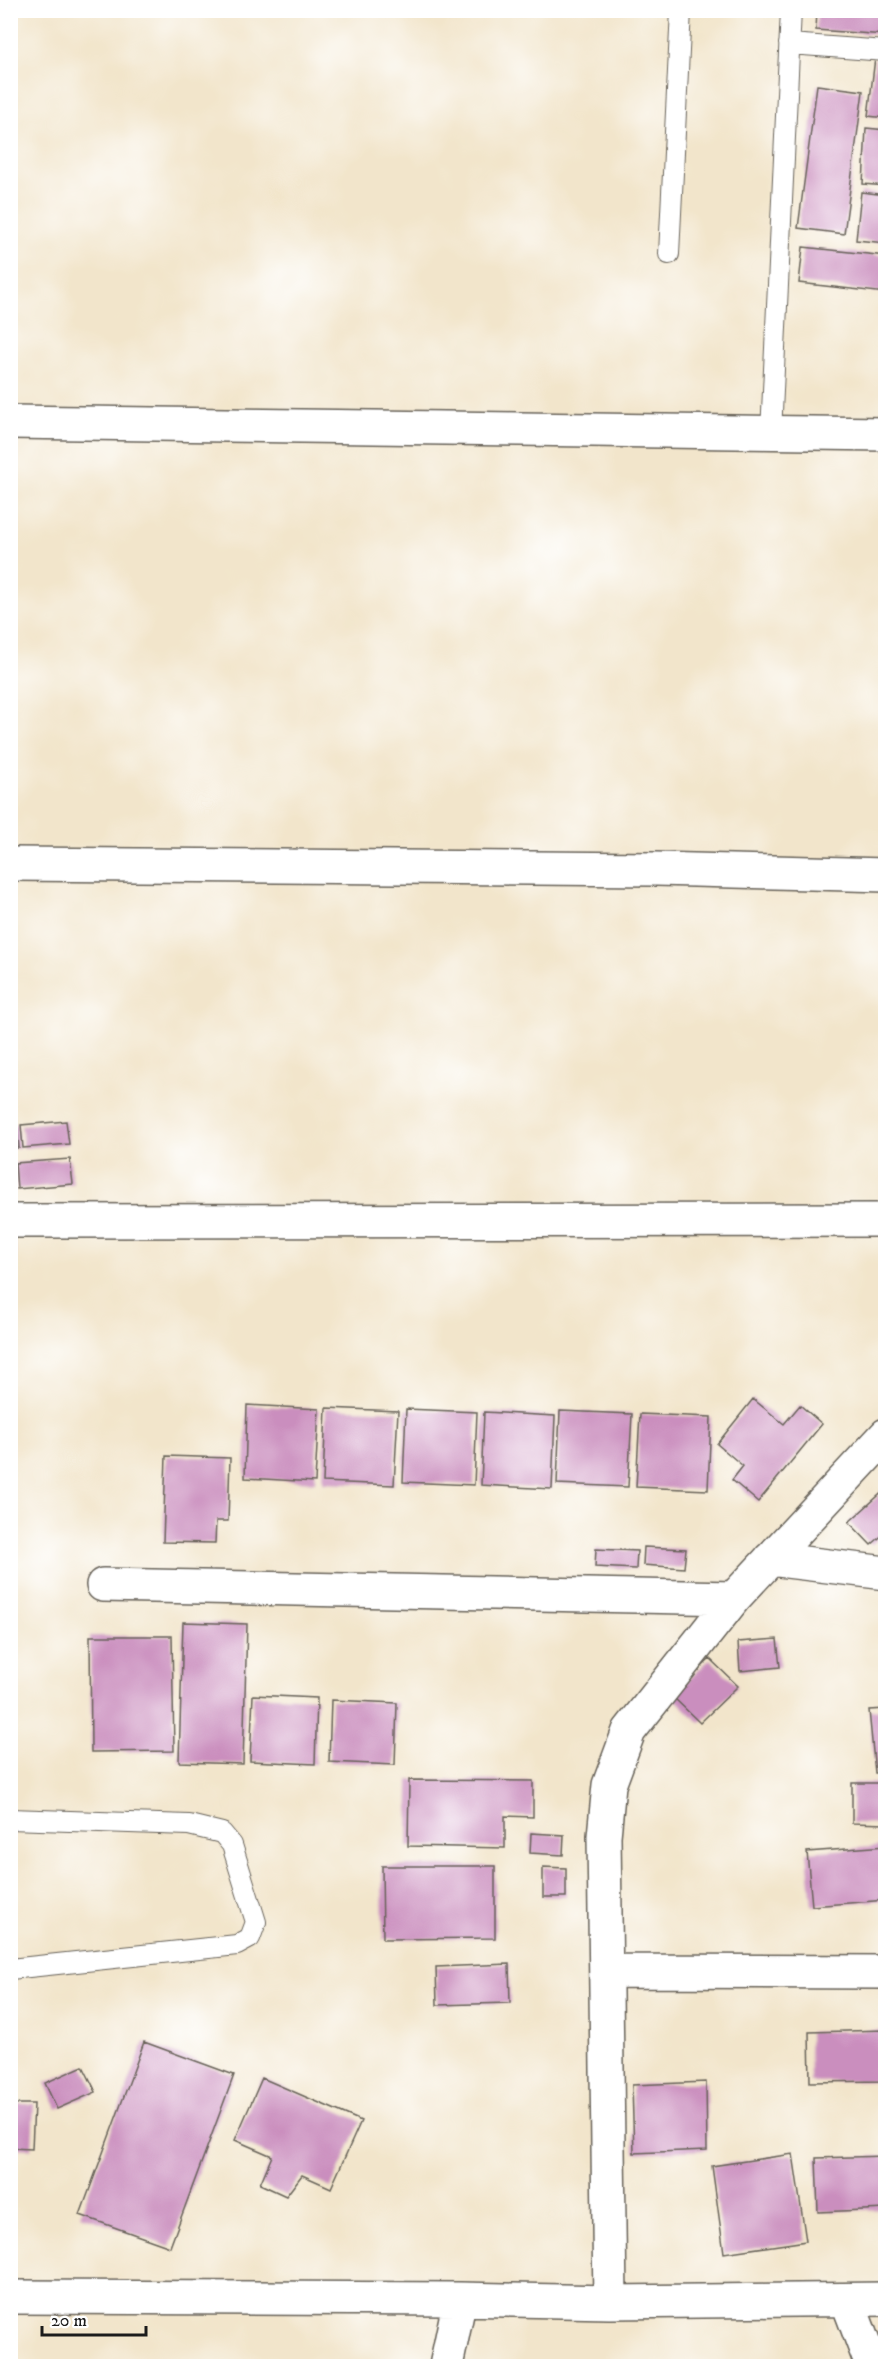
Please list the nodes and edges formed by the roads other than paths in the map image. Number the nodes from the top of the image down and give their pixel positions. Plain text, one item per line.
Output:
1 (681, 10) edge
2 (791, 10) edge
3 (789, 44) junction
4 (885, 51) edge
5 (669, 254) dead end
6 (10, 422) edge
7 (771, 433) junction
8 (885, 434) edge
9 (10, 864) edge
10 (885, 875) edge
11 (885, 1220) edge
12 (10, 1221) edge
13 (885, 1435) edge
14 (770, 1559) junction
15 (885, 1574) edge
16 (103, 1585) dead end
17 (735, 1598) junction
18 (10, 1819) edge
19 (10, 1969) edge
20 (606, 1971) junction
21 (885, 1972) edge
22 (10, 2296) edge
23 (460, 2299) junction
24 (885, 2299) edge
25 (847, 2300) junction
26 (610, 2302) junction
27 (446, 2367) edge
28 (872, 2367) edge

1 - 5 lane
2 - 3 lane
3 - 4 lane
3 - 7 lane
6 - 7 street
7 - 8 street
9 - 10 street
11 - 12 street
13 - 14 street
14 - 15 street
14 - 17 street
16 - 17 street
17 - 20 street
18 - 19 lane
20 - 21 street
20 - 26 street
22 - 23 street
23 - 26 street
23 - 27 street
24 - 25 street
25 - 26 street
25 - 28 street

